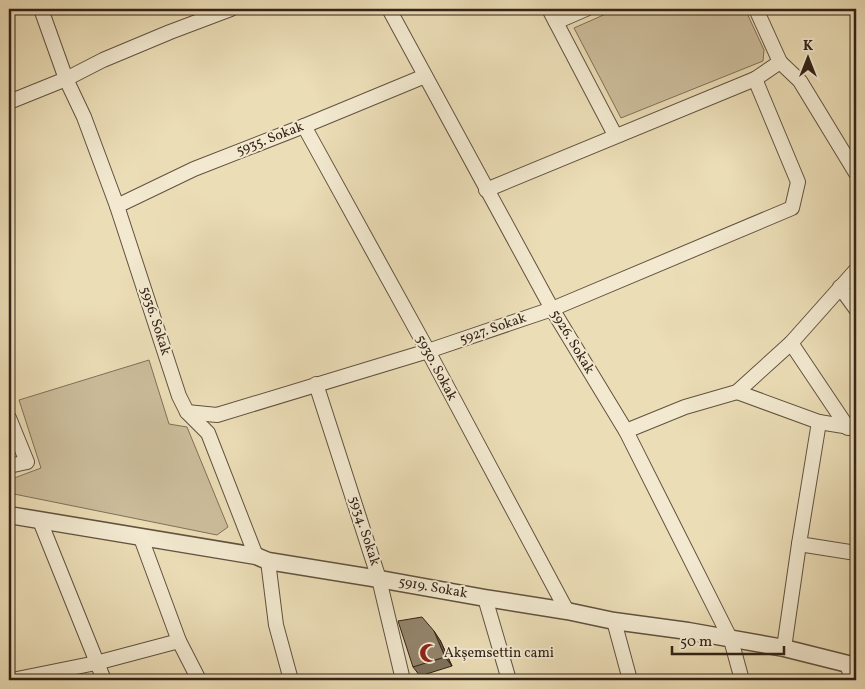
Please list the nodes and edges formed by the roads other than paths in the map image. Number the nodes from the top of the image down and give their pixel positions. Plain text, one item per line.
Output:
1 (41, 9) edge
2 (231, 9) edge
3 (389, 9) edge
4 (549, 9) edge
5 (586, 9) edge
6 (756, 9) edge
7 (556, 22) junction
8 (780, 62) junction
9 (426, 76) junction
10 (66, 79) junction
11 (755, 79) junction
12 (9, 102) edge
13 (304, 126) junction
14 (615, 136) junction
15 (856, 173) edge
16 (486, 190) junction
17 (117, 206) junction
18 (856, 270) edge
19 (840, 287) junction
20 (552, 308) junction
21 (856, 309) edge
22 (791, 343) junction
23 (428, 351) junction
24 (316, 384) junction
25 (737, 392) junction
26 (187, 412) junction
27 (9, 418) edge
28 (820, 422) junction
29 (852, 428) edge
30 (626, 431) junction
31 (9, 466) edge
32 (9, 515) edge
33 (40, 521) junction
34 (140, 538) junction
35 (799, 544) junction
36 (856, 553) edge
37 (262, 559) junction
38 (379, 578) junction
39 (485, 598) junction
40 (567, 611) junction
41 (614, 621) junction
42 (731, 640) junction
43 (179, 641) junction
44 (784, 648) junction
45 (96, 663) junction
46 (852, 665) edge
47 (12, 680) edge
48 (104, 680) edge
49 (199, 680) edge
50 (290, 680) edge
51 (403, 680) edge
52 (509, 680) edge
53 (630, 680) edge
54 (742, 680) edge
55 (852, 680) edge

1 - 10 street, 5936. Sokak
2 - 10 street
3 - 9 street, 5926. Sokak
4 - 7 street
5 - 7 street
6 - 8 street
7 - 14 street
8 - 11 street
8 - 15 street
9 - 13 street, 5935. Sokak
9 - 16 street, 5926. Sokak
10 - 12 street
10 - 17 street, 5936. Sokak
11 - 14 street
11 - 20 street, 5927. Sokak
13 - 17 street, 5935. Sokak
13 - 23 street, 5930. Sokak
14 - 16 street
16 - 20 street, 5926. Sokak
17 - 26 street, 5936. Sokak
18 - 19 street
19 - 21 street
19 - 22 street
20 - 23 street, 5927. Sokak
20 - 30 street, 5926. Sokak
22 - 25 street
22 - 29 street
23 - 24 street, 5927. Sokak
23 - 40 street, 5930. Sokak
24 - 26 street, 5927. Sokak
24 - 38 street, 5934. Sokak
25 - 28 street
25 - 30 street
26 - 37 street, 5936. Sokak
27 - 31 street
28 - 29 street
28 - 35 street
30 - 42 street, 5926. Sokak
32 - 33 street, 5919. Sokak
33 - 34 street, 5919. Sokak
33 - 45 street
34 - 37 street, 5919. Sokak
34 - 43 street
35 - 36 street
35 - 44 street
37 - 38 street, 5919. Sokak
37 - 50 street, 5936. Sokak
38 - 39 street, 5919. Sokak
38 - 51 street, 5934. Sokak
39 - 40 street, 5919. Sokak
39 - 52 street
40 - 41 street, 5919. Sokak
41 - 42 street, 5919. Sokak
41 - 53 street
42 - 44 street, 5919. Sokak
42 - 54 street, 5926. Sokak
43 - 45 street
43 - 49 street
44 - 46 street, 5919. Sokak
45 - 47 street
45 - 48 street
46 - 55 street

